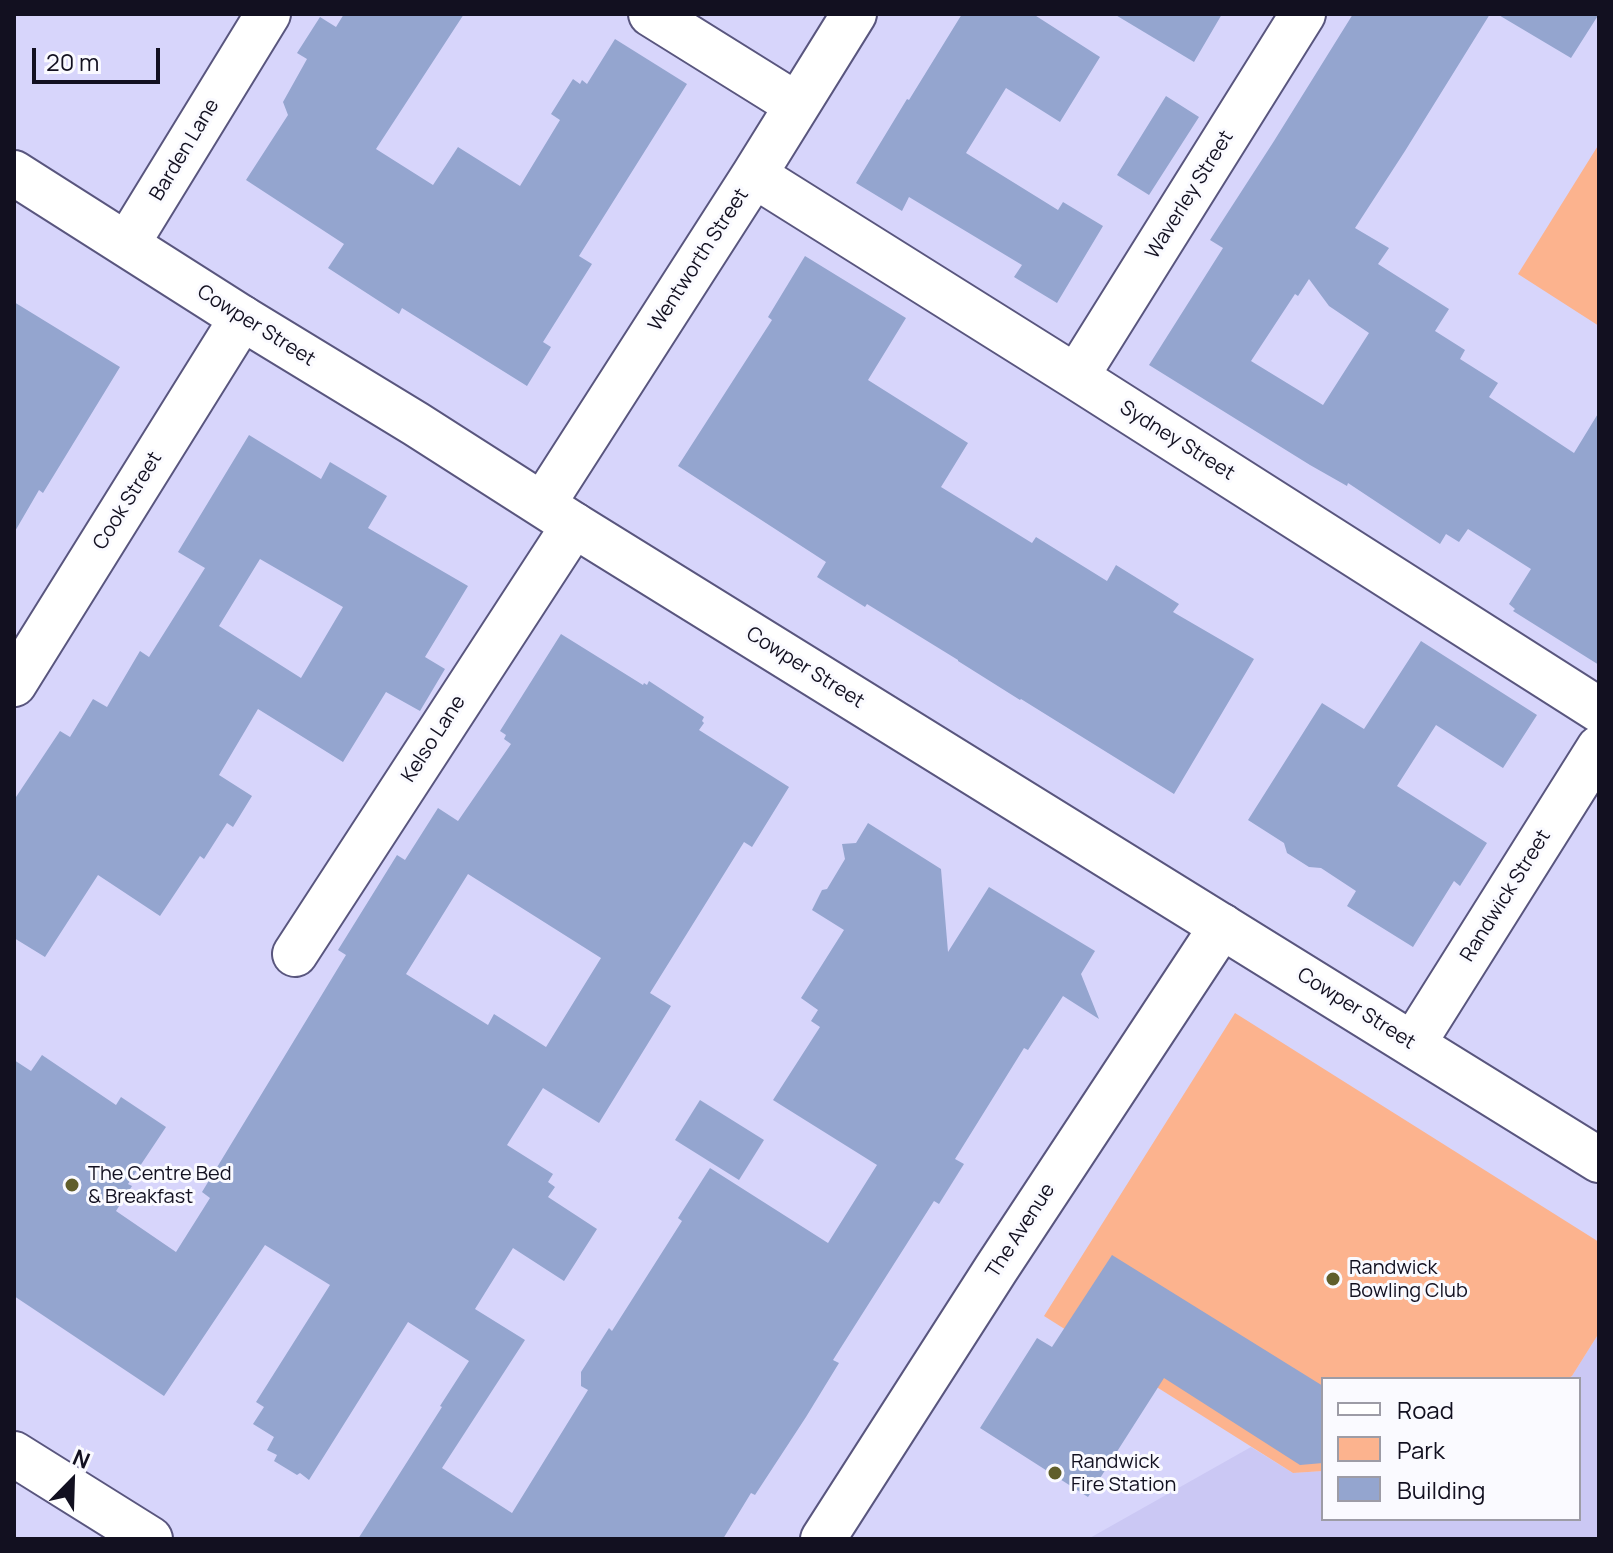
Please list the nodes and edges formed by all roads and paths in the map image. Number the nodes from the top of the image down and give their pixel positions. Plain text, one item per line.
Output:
1 (268, 14) edge
2 (651, 14) edge
3 (854, 14) edge
4 (1303, 14) edge
5 (797, 105) junction
6 (14, 173) edge
7 (754, 175) junction
8 (127, 244) junction
9 (242, 318) junction
10 (1076, 377) junction
11 (558, 515) junction
12 (14, 684) edge
13 (1599, 710) edge
14 (1599, 748) edge
15 (1222, 926) junction
16 (295, 954) dead end
17 (1413, 1044) junction
18 (1599, 1160) edge
19 (14, 1454) edge
20 (130, 1534) edge
21 (823, 1539) edge

1 - 8 street, Barden Lane
2 - 5 street
3 - 5 street, Wentworth Street
4 - 10 street, Waverley Street
5 - 7 street, Wentworth Street
6 - 8 street, Cowper Street
7 - 10 street, Sydney Street
7 - 11 street, Wentworth Street
8 - 9 street, Cowper Street
9 - 11 street, Cowper Street
9 - 12 street, Cook Street
10 - 13 street, Sydney Street
11 - 15 street, Cowper Street
11 - 16 street, Kelso Lane
14 - 17 street, Randwick Street
15 - 17 street, Cowper Street
15 - 21 street, The Avenue
17 - 18 street, Cowper Street
19 - 20 street

